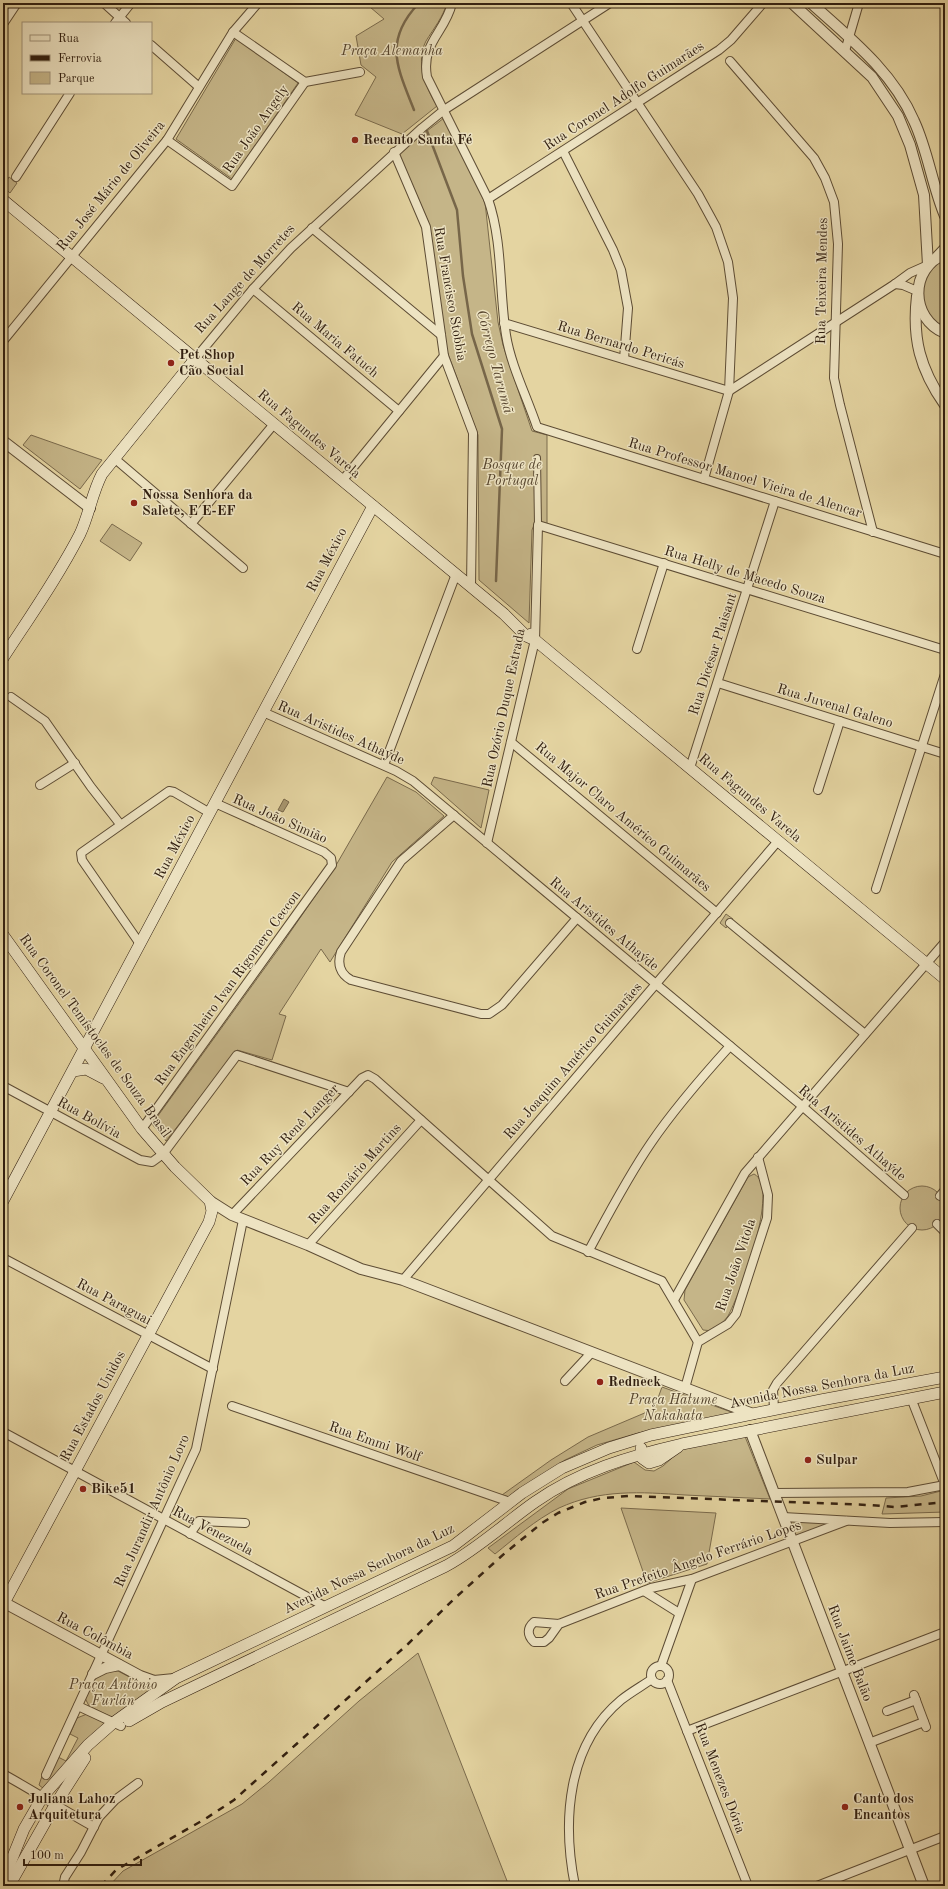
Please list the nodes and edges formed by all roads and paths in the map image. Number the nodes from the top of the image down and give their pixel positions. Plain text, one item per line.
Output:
1 (17, 3) edge
2 (104, 3) edge
3 (131, 3) edge
4 (258, 3) edge
5 (452, 3) edge
6 (571, 3) edge
7 (610, 3) edge
8 (763, 3) edge
9 (792, 3) edge
10 (811, 3) edge
11 (859, 3) edge
12 (117, 20) edge
13 (582, 21) junction
14 (3, 24) edge
15 (233, 32) junction
16 (849, 37) junction
17 (152, 46) edge
18 (845, 51) junction
19 (730, 61) dead end
20 (360, 72) dead end
21 (305, 82) junction
22 (199, 87) junction
23 (69, 94) edge
24 (637, 103) junction
25 (444, 110) junction
26 (167, 140) junction
27 (563, 151) junction
28 (394, 152) junction
29 (16, 177) dead end
30 (488, 199) junction
31 (3, 200) edge
32 (945, 216) edge
33 (312, 228) junction
34 (945, 247) edge
35 (945, 254) edge
36 (72, 257) junction
37 (928, 265) junction
38 (895, 284) junction
39 (253, 289) junction
40 (917, 294) junction
41 (835, 322) junction
42 (504, 323) junction
43 (945, 333) edge
44 (441, 335) junction
45 (3, 341) edge
46 (444, 356) junction
47 (195, 359) junction
48 (624, 359) junction
49 (729, 391) junction
50 (945, 405) edge
51 (400, 411) junction
52 (274, 424) junction
53 (3, 441) edge
54 (114, 458) junction
55 (538, 458) dead end
56 (704, 479) junction
57 (342, 481) junction
58 (776, 501) junction
59 (373, 506) junction
60 (90, 508) junction
61 (191, 524) junction
62 (538, 525) junction
63 (873, 532) junction
64 (945, 554) edge
65 (664, 563) junction
66 (243, 568) dead end
67 (456, 574) junction
68 (471, 587) junction
69 (748, 589) junction
70 (535, 640) junction
71 (637, 649) dead end
72 (945, 650) edge
73 (3, 658) edge
74 (945, 674) edge
75 (718, 683) junction
76 (11, 697) dead end
77 (264, 712) junction
78 (840, 721) junction
79 (511, 742) junction
80 (922, 747) junction
81 (945, 754) edge
82 (74, 763) junction
83 (384, 765) junction
84 (690, 768) junction
85 (40, 785) dead end
86 (818, 790) dead end
87 (212, 808) junction
88 (454, 815) junction
89 (120, 824) junction
90 (778, 841) junction
91 (487, 843) junction
92 (332, 861) joint
93 (876, 889) dead end
94 (717, 912) junction
95 (577, 918) junction
96 (730, 923) dead end
97 (3, 935) edge
98 (945, 942) edge
99 (140, 944) junction
100 (926, 964) junction
101 (945, 979) edge
102 (656, 984) junction
103 (865, 1034) junction
104 (730, 1046) junction
105 (84, 1049) junction
106 (73, 1071) junction
107 (108, 1082) junction
108 (3, 1086) edge
109 (349, 1092) junction
110 (802, 1106) junction
111 (51, 1112) junction
112 (421, 1120) junction
113 (142, 1129) junction
114 (163, 1154) junction
115 (758, 1157) junction
116 (488, 1180) junction
117 (904, 1195) dead end
118 (3, 1201) edge
119 (210, 1201) junction
120 (232, 1215) junction
121 (243, 1220) junction
122 (208, 1222) junction
123 (937, 1224) dead end
124 (912, 1228) dead end
125 (945, 1232) edge
126 (308, 1245) junction
127 (588, 1252) junction
128 (3, 1258) edge
129 (403, 1280) junction
130 (674, 1300) junction
131 (148, 1334) junction
132 (698, 1342) junction
133 (592, 1352) junction
134 (213, 1369) junction
135 (945, 1377) edge
136 (565, 1381) dead end
137 (685, 1388) junction
138 (945, 1392) edge
139 (911, 1398) junction
140 (821, 1400) junction
141 (232, 1406) dead end
142 (774, 1409) junction
143 (753, 1414) junction
144 (819, 1416) junction
145 (750, 1430) junction
146 (3, 1432) edge
147 (651, 1435) junction
148 (641, 1454) junction
149 (75, 1471) junction
150 (945, 1485) edge
151 (774, 1493) junction
152 (510, 1502) junction
153 (783, 1517) junction
154 (164, 1520) junction
155 (846, 1521) junction
156 (945, 1522) edge
157 (245, 1523) dead end
158 (190, 1534) junction
159 (792, 1541) junction
160 (692, 1579) junction
161 (644, 1591) junction
162 (630, 1596) junction
163 (655, 1598) junction
164 (3, 1603) edge
165 (326, 1607) junction
166 (679, 1613) junction
167 (559, 1624) dead end
168 (945, 1632) edge
169 (102, 1656) junction
170 (120, 1665) junction
171 (661, 1666) junction
172 (842, 1672) junction
173 (93, 1674) junction
174 (176, 1678) junction
175 (652, 1679) junction
176 (667, 1680) junction
177 (78, 1706) junction
178 (887, 1711) dead end
179 (117, 1725) junction
180 (687, 1731) junction
181 (870, 1743) junction
182 (3, 1774) edge
183 (46, 1775) dead end
184 (138, 1783) dead end
185 (43, 1796) junction
186 (55, 1805) junction
187 (94, 1827) junction
188 (945, 1836) edge
189 (910, 1850) junction
190 (3, 1880) edge
191 (9, 1886) edge
192 (63, 1886) edge
193 (575, 1886) edge
194 (748, 1886) edge
195 (816, 1886) edge
196 (924, 1886) edge

1 - 14 street
2 - 12 street
3 - 12 street
4 - 15 street, Rua José Mário de Oliveira
5 - 25 street
6 - 13 street
7 - 13 street, Rua Lange de Morretes
8 - 24 street, Rua Coronel Adolfo Guimarães
9 - 18 street
10 - 16 street
11 - 16 street
13 - 24 street
13 - 25 street, Rua Lange de Morretes
15 - 21 street
15 - 22 street, Rua José Mário de Oliveira
16 - 18 street
16 - 32 street
17 - 22 street
18 - 37 street
19 - 41 street, Rua Teixeira Mendes
20 - 21 street
21 - 26 street, Rua João Angely
22 - 26 street, Rua José Mário de Oliveira
23 - 29 street
24 - 27 street, Rua Coronel Adolfo Guimarães
24 - 49 street
25 - 28 street, Rua Lange de Morretes
25 - 30 street
26 - 36 street, Rua José Mário de Oliveira
27 - 30 street, Rua Coronel Adolfo Guimarães
27 - 48 street
28 - 33 street, Rua Lange de Morretes
28 - 44 street, Rua Francisco Stobbia
30 - 42 street
31 - 36 main road, Rua Fagundes Varela
33 - 39 street, Rua Lange de Morretes
33 - 44 street
34 - 37 street
35 - 37 street
36 - 45 street, Rua José Mário de Oliveira
36 - 47 main road, Rua Fagundes Varela
37 - 38 street
37 - 40 street
38 - 40 street
38 - 41 street
39 - 47 street, Rua Lange de Morretes
39 - 51 street, Rua Maria Fatuch
40 - 43 street
40 - 50 street
41 - 49 street
41 - 63 street, Rua Teixeira Mendes
42 - 48 street, Rua Bernardo Pericás
42 - 56 street, Rua Professor Manoel Vieira de Alencar
44 - 46 street, Rua Francisco Stobbia
46 - 51 street
46 - 68 street, Rua Francisco Stobbia
47 - 52 main road, Rua Fagundes Varela
47 - 54 main road, Rua Lange de Morretes
48 - 49 street, Rua Bernardo Pericás
49 - 56 street
51 - 57 street
52 - 57 main road, Rua Fagundes Varela
52 - 61 street
53 - 60 street
54 - 60 main road, Rua Lange de Morretes
54 - 61 street
55 - 62 street, Rua Ozório Duque Estrada
56 - 58 street, Rua Professor Manoel Vieira de Alencar
57 - 59 main road, Rua Fagundes Varela
58 - 63 street, Rua Professor Manoel Vieira de Alencar
58 - 69 street, Rua Dicésar Plaisant
59 - 67 main road, Rua Fagundes Varela
59 - 77 main road, Rua México
60 - 73 main road, Rua Lange de Morretes
61 - 66 street
62 - 65 street, Rua Helly de Macedo Souza
62 - 70 street, Rua Ozório Duque Estrada
63 - 64 street, Rua Professor Manoel Vieira de Alencar
65 - 69 street, Rua Helly de Macedo Souza
65 - 71 street
67 - 68 main road, Rua Fagundes Varela
67 - 83 street
68 - 70 main road, Rua Fagundes Varela
69 - 72 street, Rua Helly de Macedo Souza
69 - 75 street, Rua Dicésar Plaisant
70 - 79 street, Rua Ozório Duque Estrada
70 - 84 main road, Rua Fagundes Varela
74 - 80 street
75 - 78 street, Rua Juvenal Galeno
75 - 84 street, Rua Dicésar Plaisant
76 - 82 street
77 - 83 street, Rua Aristides Athaýde
77 - 87 main road, Rua México
78 - 80 street, Rua Juvenal Galeno
78 - 86 street
79 - 91 street, Rua Ozório Duque Estrada
79 - 94 street, Rua Major Claro Américo Guimarães
80 - 81 street, Rua Juvenal Galeno
80 - 93 street
82 - 85 street
82 - 89 street
83 - 88 street, Rua Aristides Athaýde
84 - 90 main road, Rua Fagundes Varela
87 - 89 street, Rua João Simião
87 - 92 street, Rua João Simião
87 - 99 main road, Rua México
88 - 91 street, Rua Aristides Athaýde
88 - 95 street
89 - 99 street
90 - 94 street, Rua Joaquim Américo Guimarães
90 - 100 main road, Rua Fagundes Varela
91 - 95 street, Rua Aristides Athaýde
92 - 113 street, Rua Engenheiro Ivan Rigomero Ceccon
94 - 102 street, Rua Joaquim Américo Guimarães
95 - 102 street, Rua Aristides Athaýde
96 - 103 street
97 - 105 main road, Rua Coronel Temístocles de Souza Brasil
98 - 100 street
99 - 105 main road, Rua México
100 - 101 main road, Rua Fagundes Varela
100 - 103 street
102 - 104 street, Rua Aristides Athaýde
102 - 116 street, Rua Joaquim Américo Guimarães
103 - 110 street
104 - 110 street, Rua Aristides Athaýde
104 - 127 street
105 - 106 main road, Rua México
105 - 107 main road, Rua Coronel Temístocles de Souza Brasil
106 - 107 main road
106 - 111 main road, Rua México
107 - 113 main road, Rua Coronel Temístocles de Souza Brasil
108 - 111 street, Rua Bolívia
109 - 112 street, Rua Ruy Renê Langer
109 - 114 street
109 - 120 street, Rua Ruy Renê Langer
110 - 115 street
110 - 117 street, Rua Aristides Athaýde
111 - 114 street, Rua Bolívia
111 - 118 main road, Rua México
112 - 116 street
112 - 126 street, Rua Romário Martins
113 - 114 main road, Rua Coronel Temístocles de Souza Brasil
114 - 119 main road, Rua Coronel Temístocles de Souza Brasil
115 - 130 street
115 - 132 street, Rua João Vitola
116 - 127 street
116 - 129 street, Rua Joaquim Américo Guimarães
119 - 120 street
119 - 122 main road, Rua Estados Unidos
120 - 121 street
120 - 122 street
121 - 126 street
121 - 134 street, Rua Jurandir Antônio Loro
122 - 131 main road, Rua Estados Unidos
123 - 125 street
124 - 142 street
126 - 129 street
127 - 130 street
128 - 131 street, Rua Paraguai
129 - 133 street
130 - 132 street
131 - 134 street, Rua Paraguai
131 - 149 main road, Rua Estados Unidos
132 - 137 street
133 - 136 street
133 - 137 street
134 - 154 street, Rua Jurandir Antônio Loro
135 - 140 main road, Avenida Nossa Senhora da Luz
137 - 143 street
138 - 139 main road, Avenida Nossa Senhora da Luz
139 - 144 main road, Avenida Nossa Senhora da Luz
139 - 150 street
140 - 142 main road, Avenida Nossa Senhora da Luz
140 - 144 main road
141 - 152 street, Rua Emmi Wolf
142 - 143 main road, Avenida Nossa Senhora da Luz
143 - 147 main road, Avenida Nossa Senhora da Luz
144 - 145 main road, Avenida Nossa Senhora da Luz
145 - 148 main road, Avenida Nossa Senhora da Luz
145 - 151 street, Rua Jaime Balão
146 - 149 street, Rua Venezuela
147 - 148 main road
147 - 152 main road, Avenida Nossa Senhora da Luz
148 - 179 main road, Avenida Nossa Senhora da Luz
149 - 154 street, Rua Venezuela
149 - 164 main road, Rua Estados Unidos
150 - 151 street
151 - 153 street, Rua Jaime Balão
152 - 165 main road, Avenida Nossa Senhora da Luz
153 - 155 street
153 - 159 street, Rua Jaime Balão
154 - 158 street, Rua Venezuela
154 - 169 street, Rua Jurandir Antônio Loro
155 - 156 street
155 - 159 street, Rua Prefeito Ângelo Ferrário Lopes
157 - 158 street
158 - 165 street, Rua Venezuela
159 - 160 street, Rua Prefeito Ângelo Ferrário Lopes
159 - 172 street, Rua Jaime Balão
160 - 161 street, Rua Prefeito Ângelo Ferrário Lopes
160 - 166 street
161 - 162 street, Rua Prefeito Ângelo Ferrário Lopes
161 - 163 street
162 - 163 street
162 - 167 street, Rua Prefeito Ângelo Ferrário Lopes
163 - 166 street
164 - 169 street, Rua Colômbia
165 - 174 main road, Avenida Nossa Senhora da Luz
166 - 171 street
168 - 172 street
169 - 170 street, Rua Colômbia
169 - 173 street, Rua Jurandir Antônio Loro
170 - 173 street
170 - 174 street, Rua Colômbia
171 - 175 street
171 - 176 street
172 - 180 street
172 - 181 street, Rua Jaime Balão
173 - 177 street, Rua Jurandir Antônio Loro
174 - 179 main road, Avenida Nossa Senhora da Luz
175 - 176 street
175 - 193 street
176 - 180 street, Rua Menezes Dória
177 - 179 street
177 - 183 street, Rua Jurandir Antônio Loro
178 - 181 street
179 - 185 main road, Avenida Nossa Senhora da Luz
179 - 186 main road, Avenida Nossa Senhora da Luz
180 - 194 street, Rua Menezes Dória
181 - 189 street, Rua Jaime Balão
182 - 185 street
184 - 187 street
185 - 186 street
185 - 190 main road, Avenida Nossa Senhora da Luz
186 - 187 street
186 - 191 main road, Avenida Nossa Senhora da Luz
187 - 192 street
188 - 189 street
189 - 195 street
189 - 196 street, Rua Jaime Balão

